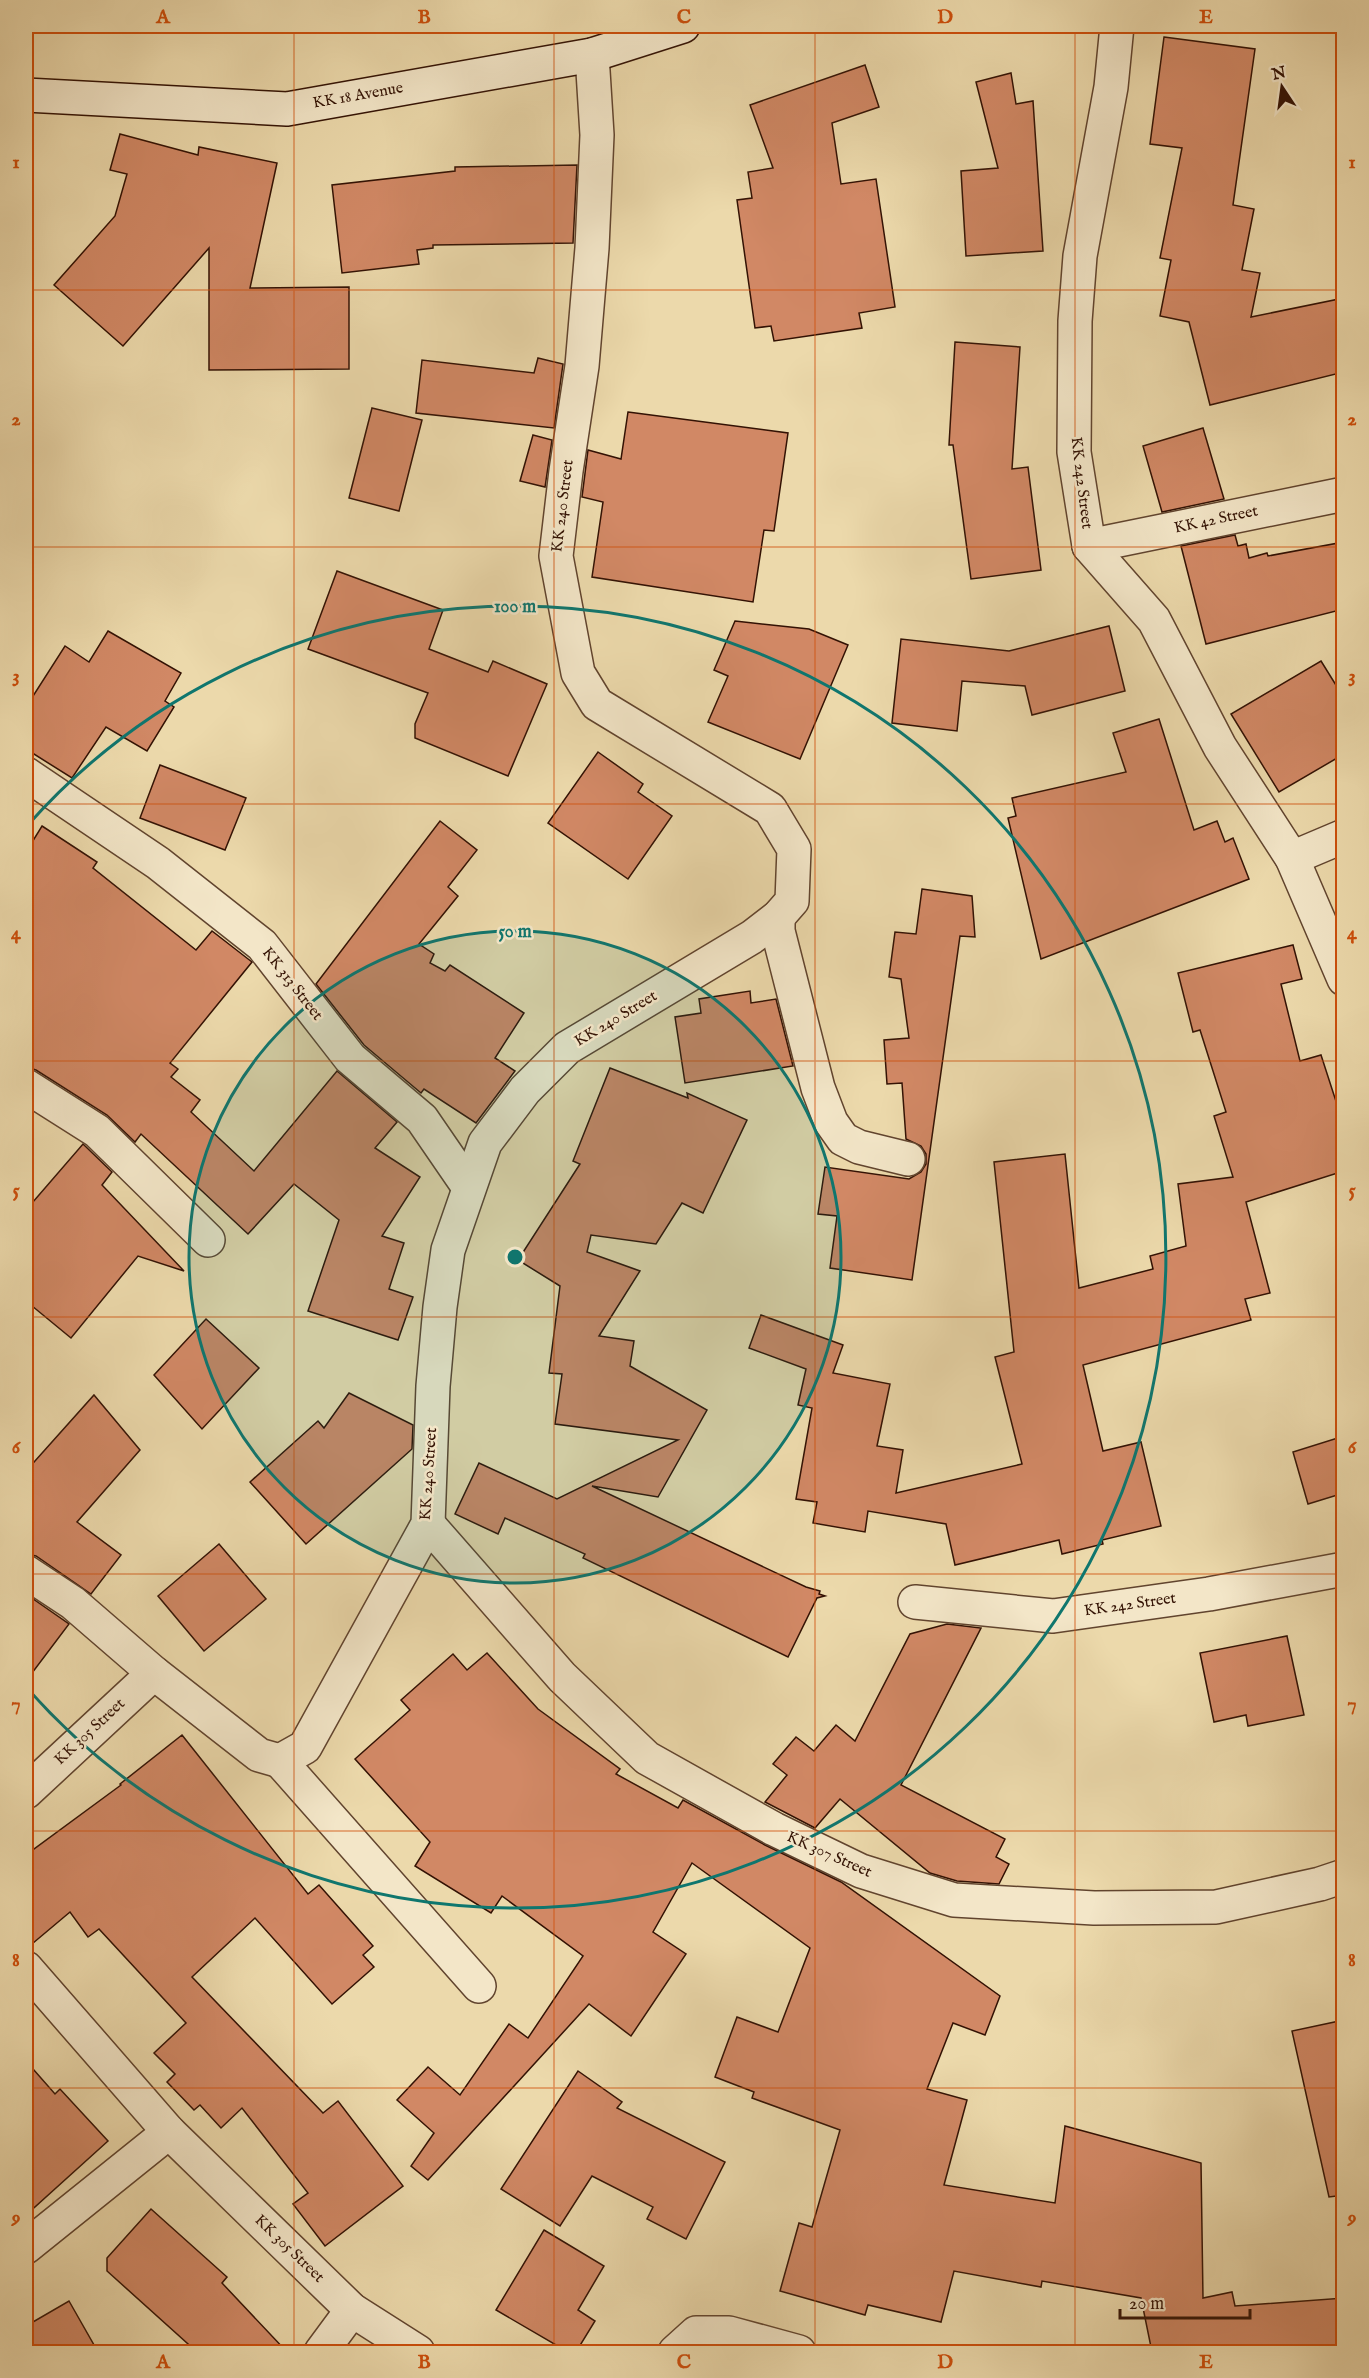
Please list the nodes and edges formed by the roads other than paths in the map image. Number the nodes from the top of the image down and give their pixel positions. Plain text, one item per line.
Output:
1 (683, 26) edge
2 (1116, 26) edge
3 (592, 55) junction
4 (26, 95) edge
5 (1344, 494) edge
6 (1089, 546) junction
7 (26, 774) edge
8 (1344, 836) edge
9 (1292, 858) junction
10 (778, 917) junction
11 (1344, 979) edge
12 (26, 1086) edge
13 (908, 1159) dead end
14 (468, 1186) junction
15 (208, 1240) dead end
16 (428, 1524) junction
17 (1344, 1569) edge
18 (26, 1572) edge
19 (915, 1602) dead end
20 (154, 1673) junction
21 (280, 1761) junction
22 (26, 1791) edge
23 (1344, 1876) edge
24 (26, 1968) edge
25 (479, 1986) dead end
26 (170, 2132) junction
27 (26, 2247) edge
28 (352, 2310) junction
29 (321, 2352) edge
30 (418, 2352) edge
31 (675, 2352) edge
32 (799, 2352) edge

1 - 3 street, KK 18 Avenue
2 - 6 street, KK 242 Street
3 - 4 street, KK 18 Avenue
3 - 10 street, KK 240 Street
5 - 6 street, KK 42 Street
6 - 9 street, KK 242 Street
7 - 14 street, KK 313 Street
8 - 9 street
9 - 11 street, KK 242 Street
10 - 13 street
10 - 14 street, KK 240 Street
12 - 15 street
14 - 16 street, KK 240 Street
16 - 21 street, KK 240 Street
16 - 23 street, KK 307 Street
17 - 19 street, KK 242 Street
18 - 20 street
20 - 21 street
20 - 22 street, KK 305 Street
21 - 25 street
24 - 26 street, KK 305 Street
26 - 27 street
26 - 28 street, KK 305 Street
28 - 29 street
28 - 30 street, KK 305 Street
31 - 32 street

